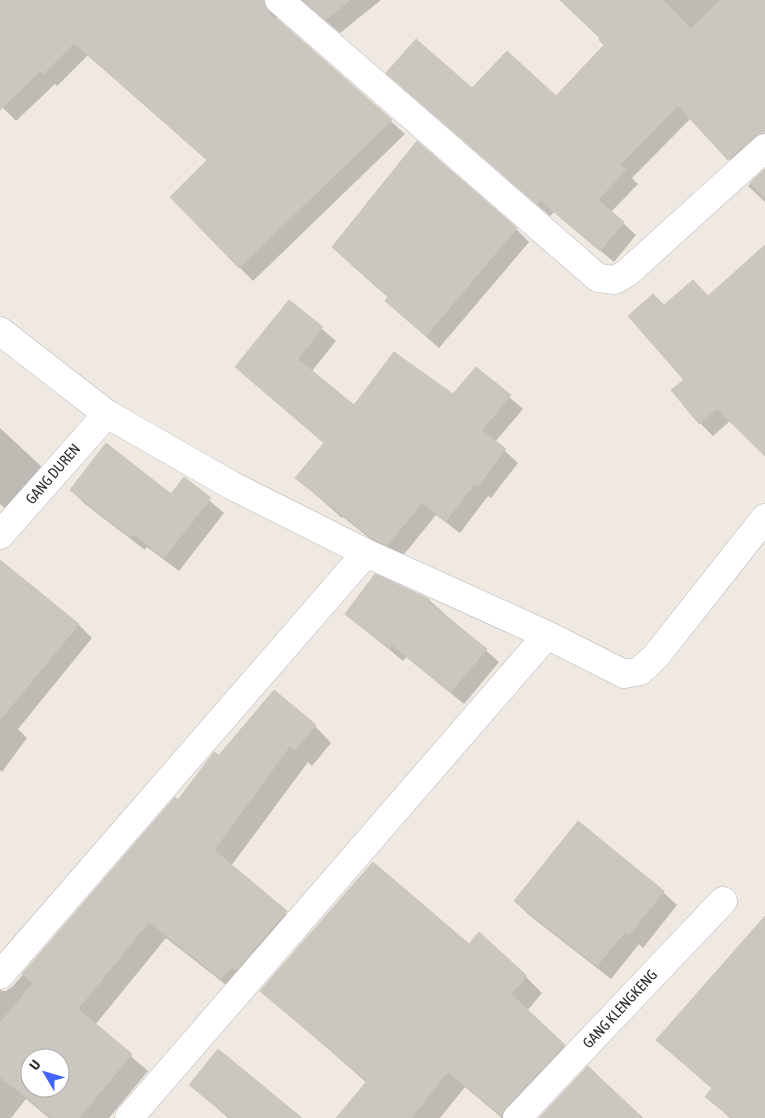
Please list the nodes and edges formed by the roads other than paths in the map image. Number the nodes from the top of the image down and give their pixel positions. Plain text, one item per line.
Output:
1 (279, 0) edge
2 (765, 148) edge
3 (0, 331) edge
4 (107, 414) junction
5 (765, 518) edge
6 (0, 535) edge
7 (366, 553) junction
8 (547, 635) junction
9 (722, 901) dead end
10 (0, 975) edge
11 (129, 1118) edge
12 (517, 1118) edge

1 - 2 street
3 - 4 street
4 - 6 street, GANG DUREN
4 - 7 street
5 - 8 street
7 - 8 street
7 - 10 street
8 - 11 street
9 - 12 street, GANG KLENGKENG

